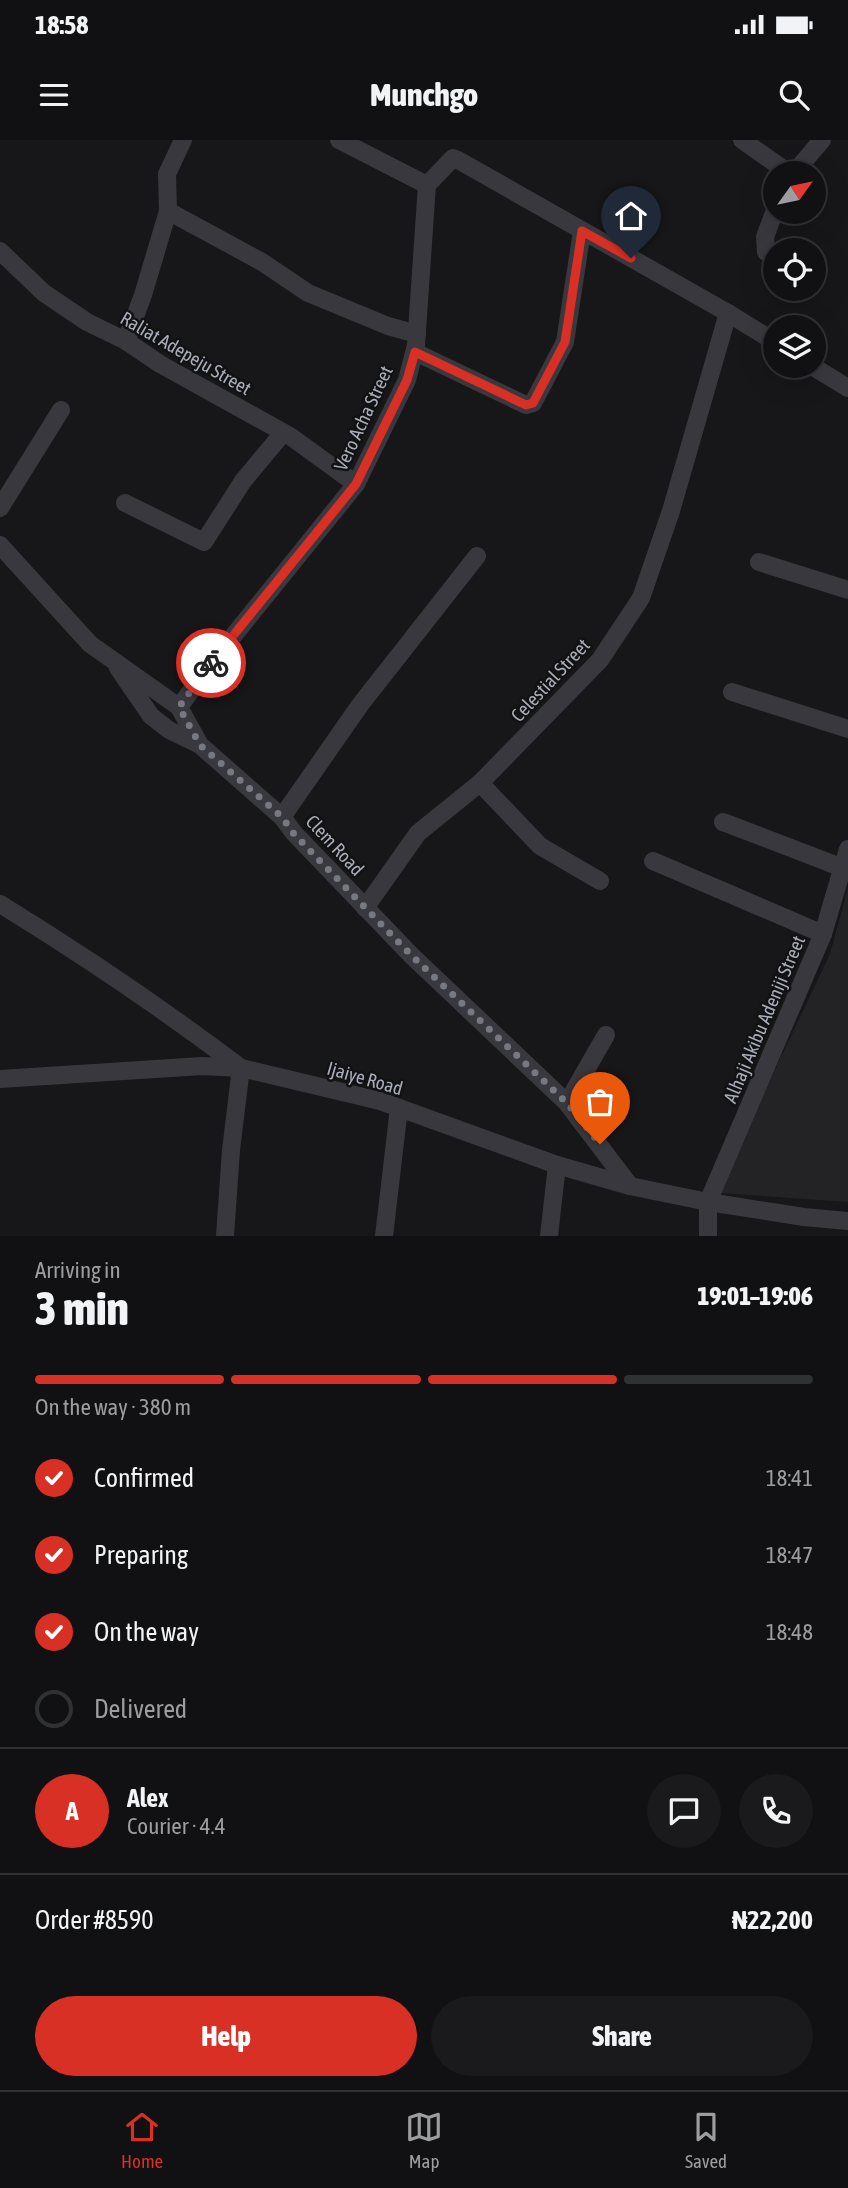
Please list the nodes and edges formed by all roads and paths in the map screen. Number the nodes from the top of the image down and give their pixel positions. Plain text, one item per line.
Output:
1 (183, 140) edge
2 (340, 140) edge
3 (742, 140) edge
4 (822, 140) edge
5 (773, 161) edge
6 (802, 161) edge
7 (427, 186) junction
8 (168, 211) junction
9 (582, 231) junction
10 (0, 251) edge
11 (728, 313) junction
12 (416, 334) junction
13 (763, 335) edge
14 (126, 341) junction
15 (415, 352) junction
16 (826, 375) edge
17 (848, 388) edge
18 (61, 410) dead end
19 (284, 433) junction
20 (356, 484) junction
21 (125, 503) dead end
22 (0, 508) edge
23 (0, 545) edge
24 (477, 556) dead end
25 (759, 562) dead end
26 (848, 590) edge
27 (113, 659) junction
28 (732, 692) dead end
29 (179, 707) junction
30 (848, 729) edge
31 (200, 745) junction
32 (481, 783) junction
33 (282, 817) junction
34 (723, 822) dead end
35 (848, 849) edge
36 (653, 862) dead end
37 (843, 868) junction
38 (600, 881) dead end
39 (0, 904) edge
40 (365, 908) junction
41 (823, 934) junction
42 (606, 1035) dead end
43 (241, 1068) junction
44 (0, 1079) edge
45 (567, 1103) junction
46 (399, 1108) junction
47 (557, 1165) junction
48 (630, 1186) junction
49 (708, 1202) junction
50 (848, 1221) edge
51 (225, 1236) edge
52 (384, 1236) edge
53 (549, 1236) edge
54 (708, 1236) edge

1 - 8 street
2 - 7 street
3 - 5 street
4 - 6 street
7 - 9 street
7 - 12 street, Vero Acha Street
8 - 12 street
8 - 14 street
9 - 11 street
9 - 15 street
10 - 14 street, Raliat Adepeju Street
11 - 13 street
11 - 32 street, Celestial Street
12 - 15 street, Vero Acha Street
14 - 19 street, Raliat Adepeju Street
15 - 20 street, Vero Acha Street
16 - 17 street
18 - 22 street
19 - 20 street, Raliat Adepeju Street
19 - 21 street
20 - 29 street, Vero Acha Street
23 - 27 street, Clem Road
24 - 33 street
25 - 26 street
27 - 29 street, Clem Road
27 - 31 street
28 - 30 street
29 - 31 street, Clem Road
31 - 33 street, Clem Road
32 - 38 street
32 - 40 street, Celestial Street
33 - 40 street, Clem Road
34 - 37 street
35 - 37 street, Alhaji Akibu Adeniji Street
36 - 41 street
37 - 41 street, Alhaji Akibu Adeniji Street
39 - 43 street
40 - 45 street, Clem Road
41 - 49 street, Alhaji Akibu Adeniji Street
42 - 45 street
43 - 44 street, Ijaiye Road
43 - 46 street, Ijaiye Road
43 - 51 street
45 - 48 street, Clem Road
46 - 47 street, Ijaiye Road
46 - 52 street
47 - 48 street, Ijaiye Road
47 - 53 street
48 - 49 street, Ijaiye Road
49 - 50 street, Ijaiye Road
49 - 54 street

